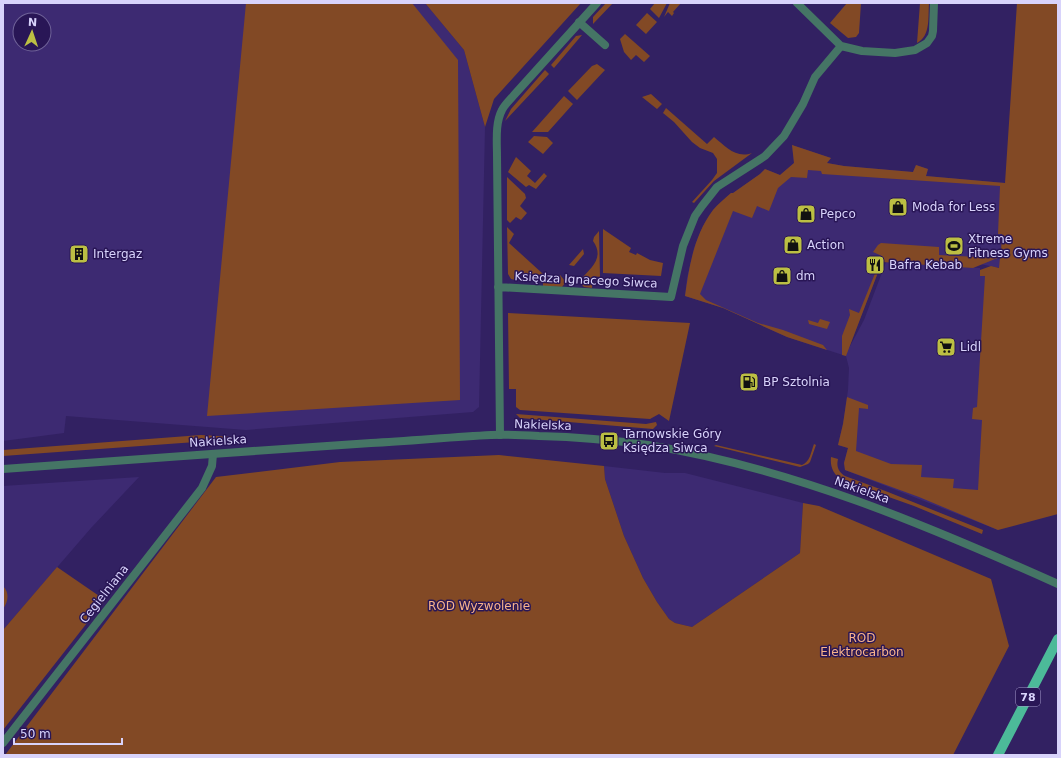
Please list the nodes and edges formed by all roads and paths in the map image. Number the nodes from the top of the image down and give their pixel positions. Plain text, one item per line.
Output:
1 (597, 3) edge
2 (797, 3) edge
3 (934, 3) edge
4 (579, 22) junction
5 (605, 45) dead end
6 (842, 46) junction
7 (498, 288) junction
8 (500, 435) junction
9 (212, 454) junction
10 (3, 470) edge
11 (1058, 584) edge
12 (1058, 639) edge
13 (3, 743) edge
14 (998, 755) edge

1 - 4 street, Księdza Ignacego Siwca
2 - 6 street
3 - 6 street
4 - 5 street
4 - 7 street, Księdza Ignacego Siwca
6 - 7 street, Księdza Ignacego Siwca
7 - 8 street, Księdza Ignacego Siwca
8 - 9 street, Nakielska
8 - 11 street, Nakielska
9 - 10 street, Nakielska
9 - 13 street, Cegielniana
12 - 14 main road, 78

